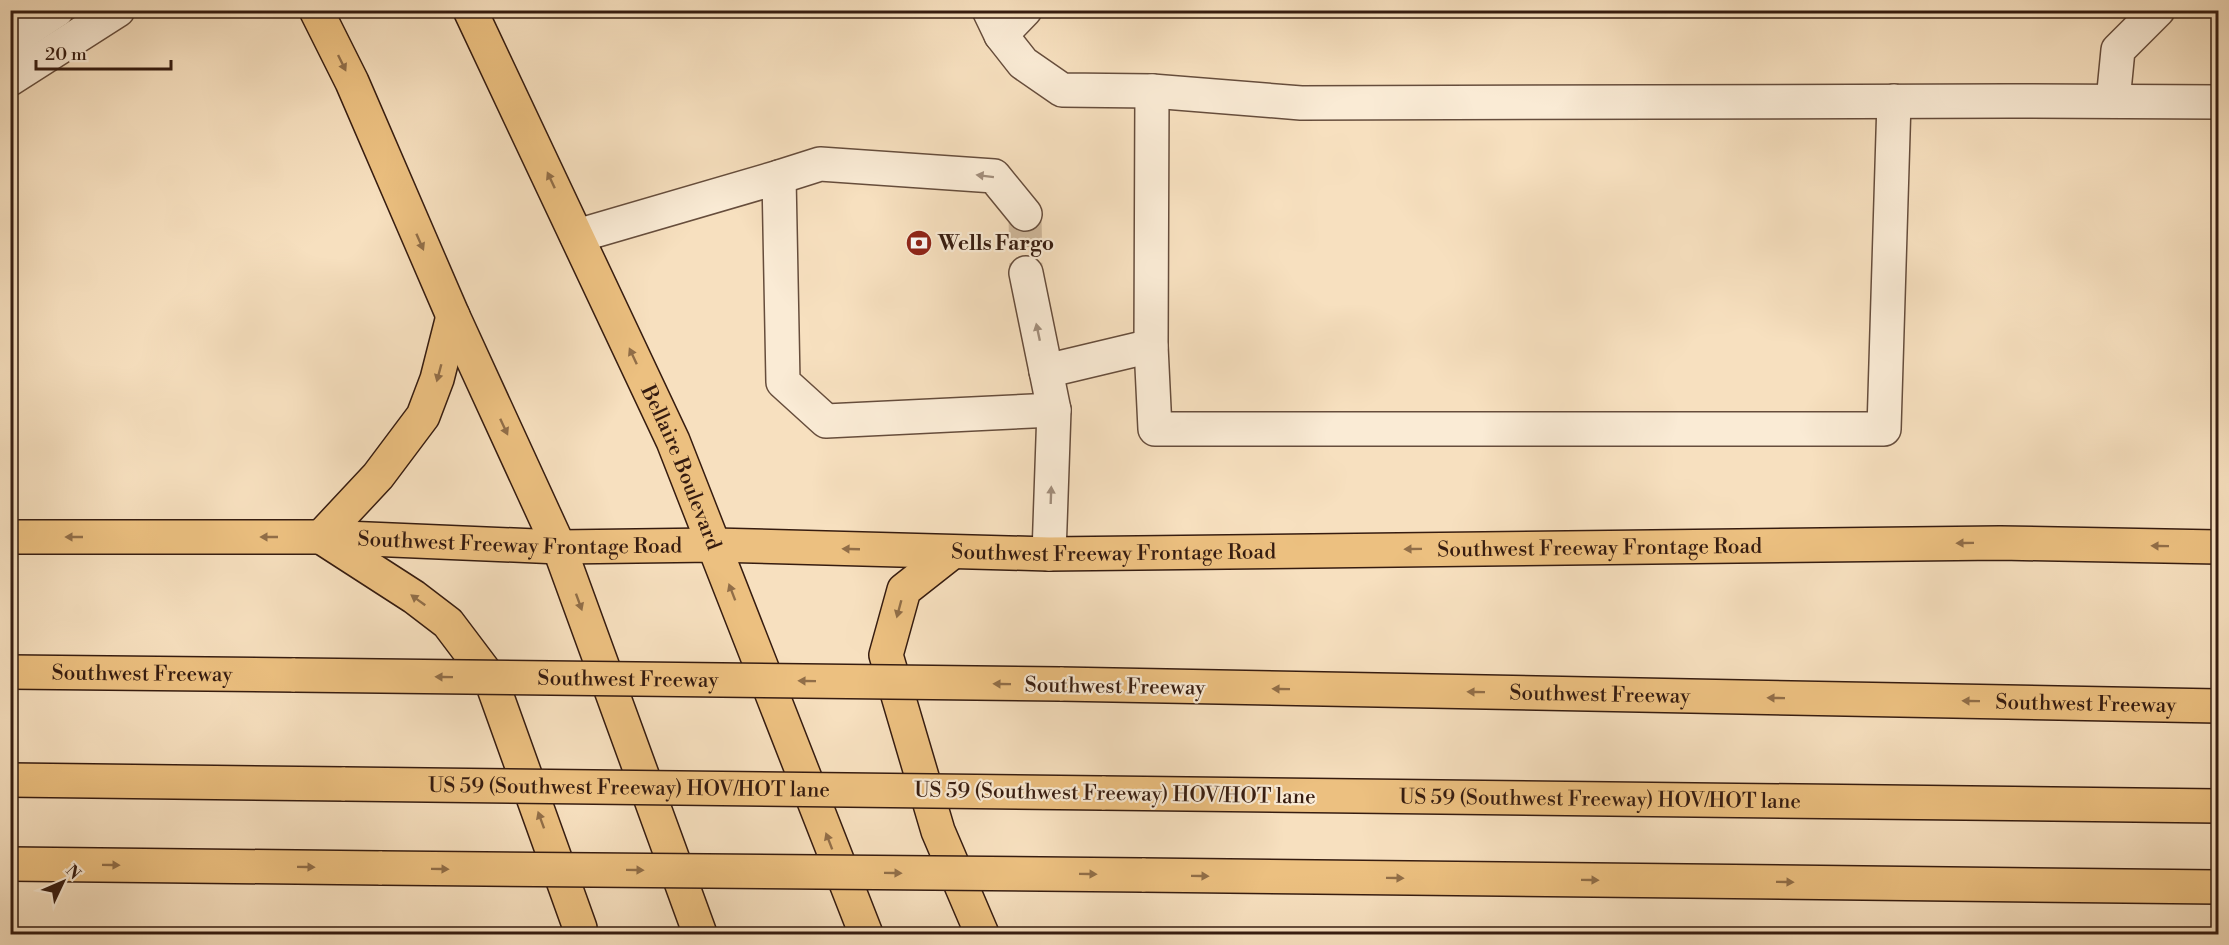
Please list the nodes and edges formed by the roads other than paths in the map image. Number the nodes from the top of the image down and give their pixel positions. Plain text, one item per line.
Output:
1 (57, 10) edge
2 (118, 10) edge
3 (316, 10) edge
4 (470, 10) edge
5 (1025, 10) edge
6 (2158, 10) edge
7 (995, 23) edge
8 (10, 41) edge
9 (10, 79) edge
10 (1152, 91) junction
11 (1894, 101) junction
12 (2113, 101) junction
13 (2218, 102) edge
14 (779, 177) junction
15 (1025, 214) tunnel mouth
16 (577, 236) junction
17 (1026, 273) tunnel mouth
18 (453, 316) junction
19 (1151, 346) junction
20 (1046, 371) junction
21 (1054, 410) junction
22 (10, 537) edge
23 (321, 537) junction
24 (714, 546) junction
25 (559, 547) junction
26 (2218, 547) edge
27 (951, 553) junction
28 (1049, 554) junction
29 (10, 672) edge
30 (2218, 706) edge
31 (10, 780) edge
32 (2218, 806) edge
33 (10, 864) edge
34 (2218, 887) edge
35 (580, 934) edge
36 (700, 934) edge
37 (866, 934) edge
38 (982, 934) edge

1 - 8 lane
2 - 9 lane
3 -> 18 main road
16 -> 4 main road, Bellaire Boulevard
5 - 7 lane
6 - 12 lane
7 - 10 lane
10 - 11 lane
10 - 19 lane
11 - 12 lane
11 - 19 lane
12 - 13 lane
15 -> 14 lane
14 - 16 lane
14 - 21 lane
24 -> 16 main road, Bellaire Boulevard
20 -> 17 lane
18 -> 23 main road
18 -> 25 main road
19 - 20 lane
20 - 21 lane
28 -> 21 lane
23 -> 22 main road, Southwest Freeway Frontage Road
23 - 25 main road, Southwest Freeway Frontage Road
35 -> 23 main road
24 - 25 main road, Southwest Freeway Frontage Road
27 -> 24 main road, Southwest Freeway Frontage Road
37 -> 24 main road, Bellaire Boulevard
25 -> 36 main road
26 -> 28 main road, Southwest Freeway Frontage Road
27 - 28 main road, Southwest Freeway Frontage Road
27 -> 38 main road
30 -> 29 main road, Southwest Freeway, bridge
31 - 32 main road, US 59 (Southwest Freeway) HOV/HOT lane, bridge
33 -> 34 main road, bridge

